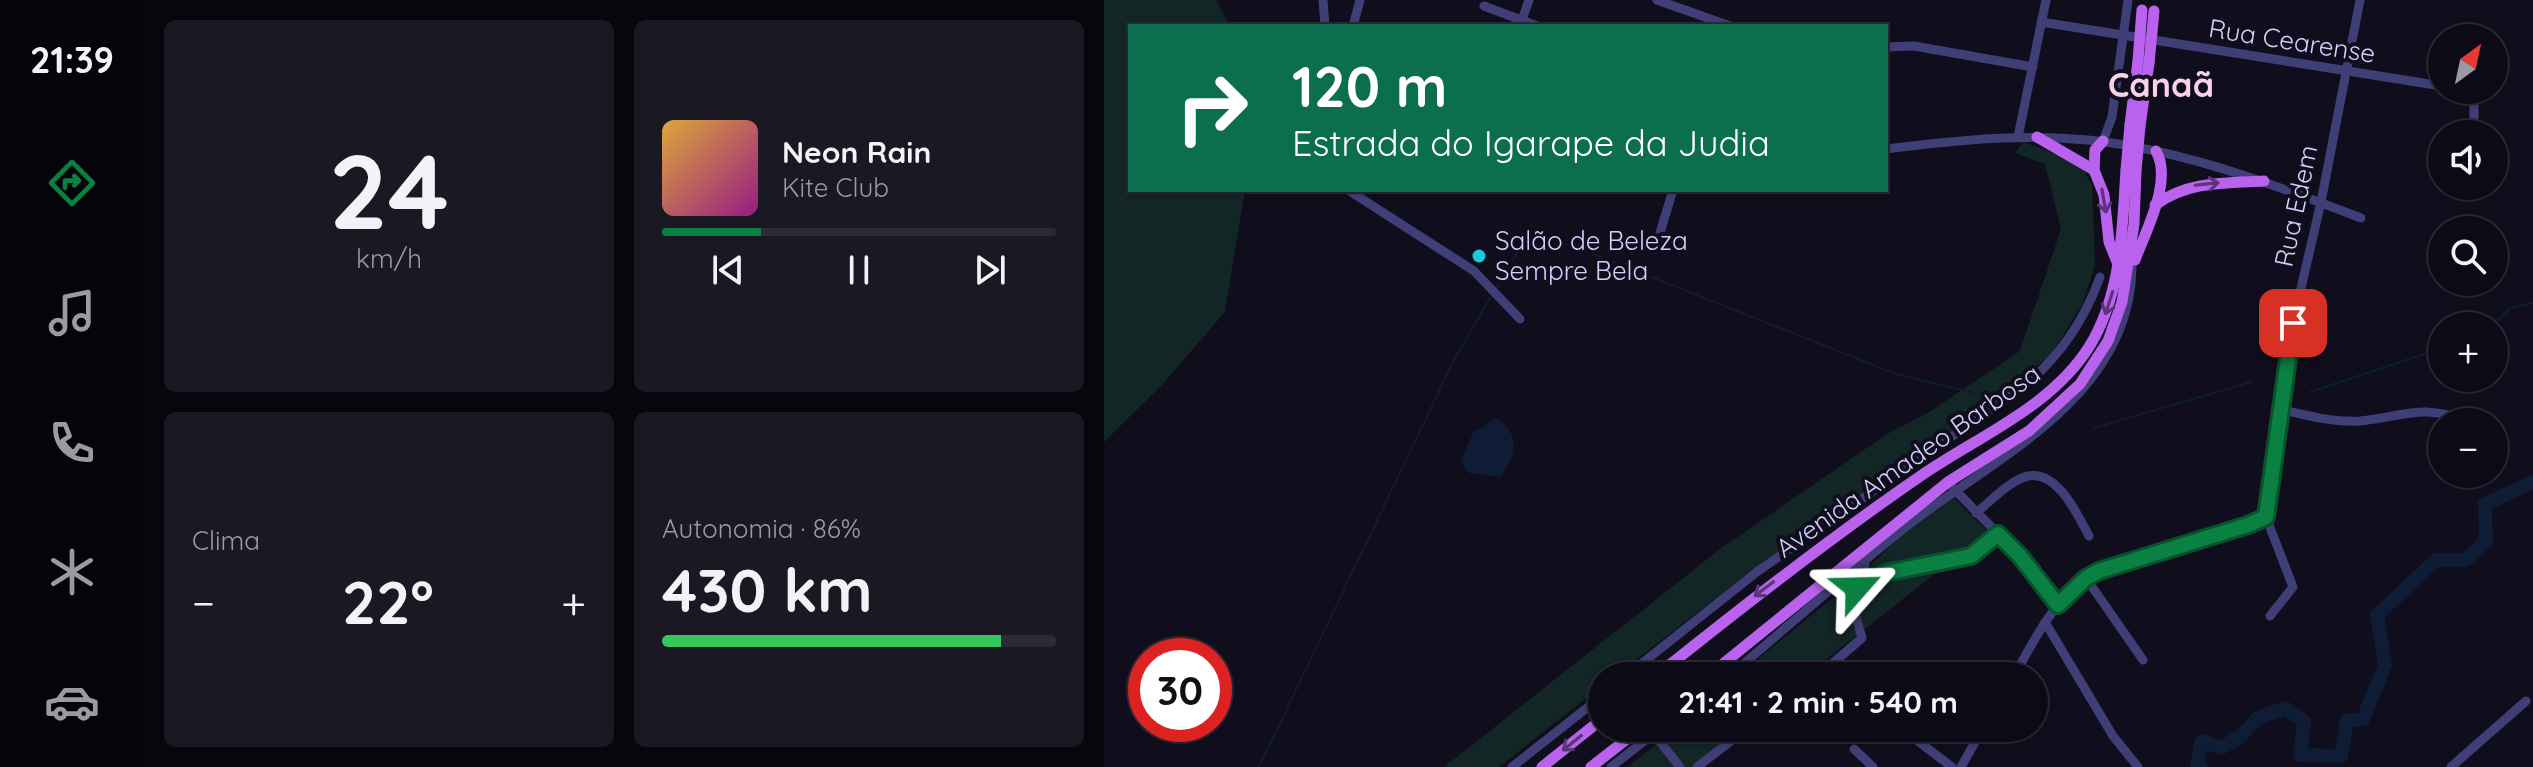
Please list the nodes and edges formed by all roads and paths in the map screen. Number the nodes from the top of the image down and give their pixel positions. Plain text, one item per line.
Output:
1 (1323, 0) edge
2 (1360, 0) edge
3 (1529, 0) edge
4 (1657, 0) edge
5 (2046, 0) edge
6 (2128, 0) edge
7 (2360, 0) edge
8 (2149, 5) edge
9 (1484, 6) dead end
10 (1522, 20) junction
11 (2041, 22) junction
12 (1325, 24) edge
13 (1354, 24) edge
14 (1532, 24) edge
15 (1724, 24) edge
16 (2124, 34) junction
17 (1888, 47) edge
18 (2033, 67) junction
19 (2345, 73) junction
20 (2428, 84) edge
21 (2018, 137) junction
22 (2037, 137) junction
23 (2103, 141) junction
24 (1888, 149) edge
25 (2156, 151) junction
26 (2094, 170) junction
27 (2131, 171) junction
28 (2264, 181) junction
29 (1351, 192) edge
30 (1672, 192) edge
31 (2321, 202) junction
32 (2155, 205) junction
33 (2361, 218) dead end
34 (1655, 249) dead end
35 (2118, 264) junction
36 (2130, 271) junction
37 (2100, 277) dead end
38 (1520, 319) dead end
39 (2279, 409) junction
40 (2428, 411) edge
41 (1952, 486) junction
42 (1976, 513) junction
43 (2266, 517) junction
44 (1998, 534) junction
45 (2089, 536) dead end
46 (1873, 543) junction
47 (1866, 561) junction
48 (2086, 578) junction
49 (1857, 588) junction
50 (2058, 605) junction
51 (2270, 616) dead end
52 (2045, 622) junction
53 (2143, 660) dead end
54 (1644, 662) edge
55 (1673, 662) edge
56 (1725, 662) edge
57 (1746, 662) edge
58 (1834, 662) edge
59 (2022, 662) edge
60 (2526, 701) dead end
61 (1588, 707) edge
62 (1588, 730) edge
63 (1623, 742) edge
64 (1640, 742) edge
65 (1662, 742) edge
66 (1730, 742) edge
67 (1919, 742) edge
68 (1975, 742) edge
69 (1854, 749) dead end
70 (1512, 767) edge
71 (1542, 767) edge
72 (1591, 767) edge
73 (1611, 767) edge
74 (1680, 767) edge
75 (1697, 767) edge
76 (1873, 767) edge
77 (1952, 767) edge
78 (1961, 767) edge
79 (2138, 767) edge
80 (2451, 767) edge

1 - 12 street
2 - 13 street
3 - 10 street
4 - 15 street
5 - 11 street
6 - 16 street
7 - 19 street, Rua Edem
8 - 27 main road, Avenida Amadeo Barbosa, bridge
9 - 10 street
10 - 14 street
11 - 16 street, Rua Cearense
11 - 18 street
16 - 19 street, Rua Cearense
16 - 23 street
17 - 18 street
18 - 21 street
19 - 20 street, Rua Cearense
19 - 31 street, Rua Edem
21 - 22 street
21 - 24 street
22 - 23 street
22 - 26 main road
23 - 25 street
23 - 26 main road
25 - 28 street
25 - 32 main road
26 -> 35 main road
27 - 35 main road, Avenida Amadeo Barbosa
27 - 36 main road, Avenida Amadeo Barbosa
28 - 31 street
32 -> 28 main road
29 - 38 street
30 - 34 street
31 - 33 street
31 - 39 street, Rua Edem
32 - 36 main road
35 -> 55 main road, Avenida Amadeo Barbosa
36 - 41 main road, Avenida Amadeo Barbosa
37 - 54 street
39 - 40 street
39 - 43 street, Rua Edem
41 - 42 street
41 - 46 main road, Avenida Amadeo Barbosa
41 - 47 street
42 - 44 street
42 - 45 street
43 - 48 street
43 - 51 street
44 - 49 street
44 - 50 street
46 - 47 street
46 - 56 main road, Avenida Amadeo Barbosa
47 - 49 street
47 - 57 street
48 - 50 street
48 - 53 street
49 - 58 street
50 - 52 street
52 - 59 street
52 - 79 street
60 - 80 street
61 - 70 street
62 -> 71 main road
63 - 72 main road
64 - 73 street
65 - 74 street
66 - 75 street
67 - 77 street
68 - 78 street
69 - 76 street

